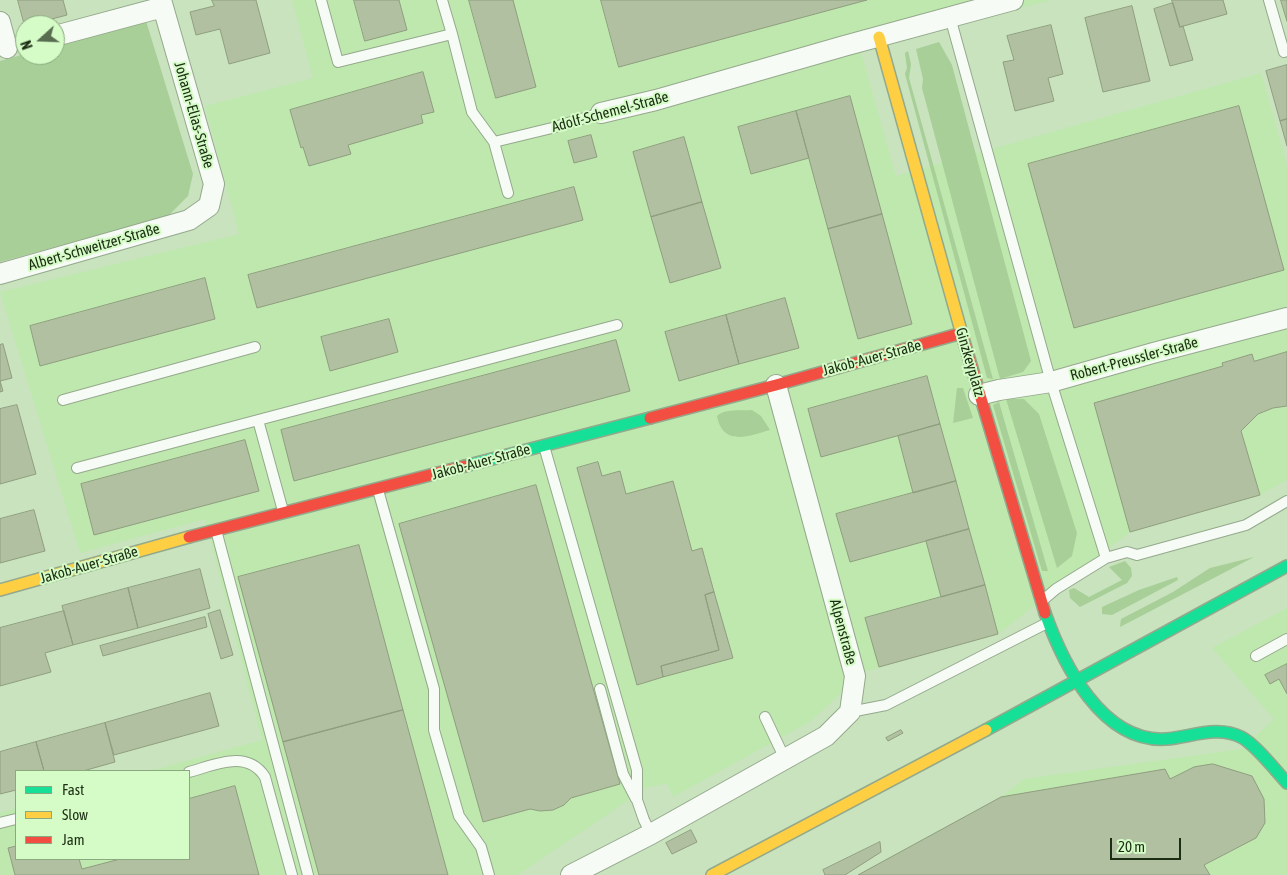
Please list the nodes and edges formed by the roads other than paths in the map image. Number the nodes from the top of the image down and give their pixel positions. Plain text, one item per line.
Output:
1 (321, 0) edge
2 (442, 0) edge
3 (1013, 0) edge
4 (1270, 0) edge
5 (162, 4) edge
6 (950, 17) junction
7 (0, 22) edge
8 (65, 33) edge
9 (452, 34) junction
10 (879, 37) junction
11 (11, 47) edge
12 (1284, 52) dead end
13 (601, 114) joint
14 (494, 142) junction
15 (508, 193) dead end
16 (189, 220) joint
17 (0, 274) edge
18 (1287, 318) edge
19 (617, 326) dead end
20 (962, 332) junction
21 (255, 346) dead end
22 (1051, 382) junction
23 (776, 385) junction
24 (979, 395) junction
25 (63, 400) dead end
26 (258, 420) junction
27 (544, 445) junction
28 (77, 468) dead end
29 (378, 489) junction
30 (1287, 501) edge
31 (283, 512) junction
32 (216, 529) junction
33 (1106, 558) junction
34 (1287, 566) edge
35 (0, 590) edge
36 (1041, 602) junction
37 (1048, 622) junction
38 (1287, 639) edge
39 (1256, 656) dead end
40 (1076, 681) junction
41 (600, 689) dead end
42 (850, 712) junction
43 (765, 717) dead end
44 (785, 759) junction
45 (190, 772) edge
46 (1287, 783) edge
47 (637, 800) junction
48 (15, 818) edge
49 (0, 823) edge
50 (651, 834) junction
51 (292, 875) edge
52 (308, 875) edge
53 (489, 875) edge
54 (571, 875) edge
55 (712, 875) edge

1 - 9 lane
2 - 9 lane
3 - 6 street, Adolf-Schemel-Straße
4 - 12 lane
5 - 8 street
5 - 16 street, Johann-Elias-Straße
6 - 10 street, Adolf-Schemel-Straße
6 - 22 lane
7 - 11 street
9 - 14 lane
10 - 13 street, Adolf-Schemel-Straße
10 - 20 street, Ginzkeyplatz
13 - 14 lane, Adolf-Schemel-Straße
14 - 15 lane
16 - 17 street, Albert-Schweitzer-Straße
18 - 22 street, Robert-Preussler-Straße
19 - 26 lane
20 - 23 street, Jakob-Auer-Straße
20 - 24 street, Ginzkeyplatz
21 - 25 lane
22 - 24 street, Robert-Preussler-Straße
22 - 33 lane
23 - 27 street, Jakob-Auer-Straße
23 - 42 street, Alpenstraße
24 - 36 street, Ginzkeyplatz
26 - 28 lane
26 - 31 lane
27 - 29 street, Jakob-Auer-Straße
27 - 47 lane
29 - 31 street, Jakob-Auer-Straße
29 - 53 lane
30 - 33 lane
31 - 32 street, Jakob-Auer-Straße
32 - 35 street, Jakob-Auer-Straße
32 - 52 lane
33 - 36 lane
34 - 40 street
36 - 37 street, Ginzkeyplatz
37 - 40 street, Ginzkeyplatz
37 - 42 lane
38 - 39 lane
40 - 46 street, Ginzkeyplatz
40 - 55 street
41 - 47 lane
42 - 44 street
43 - 44 lane
44 - 50 street
45 - 51 lane
47 - 50 lane
48 - 49 lane
50 - 54 street

